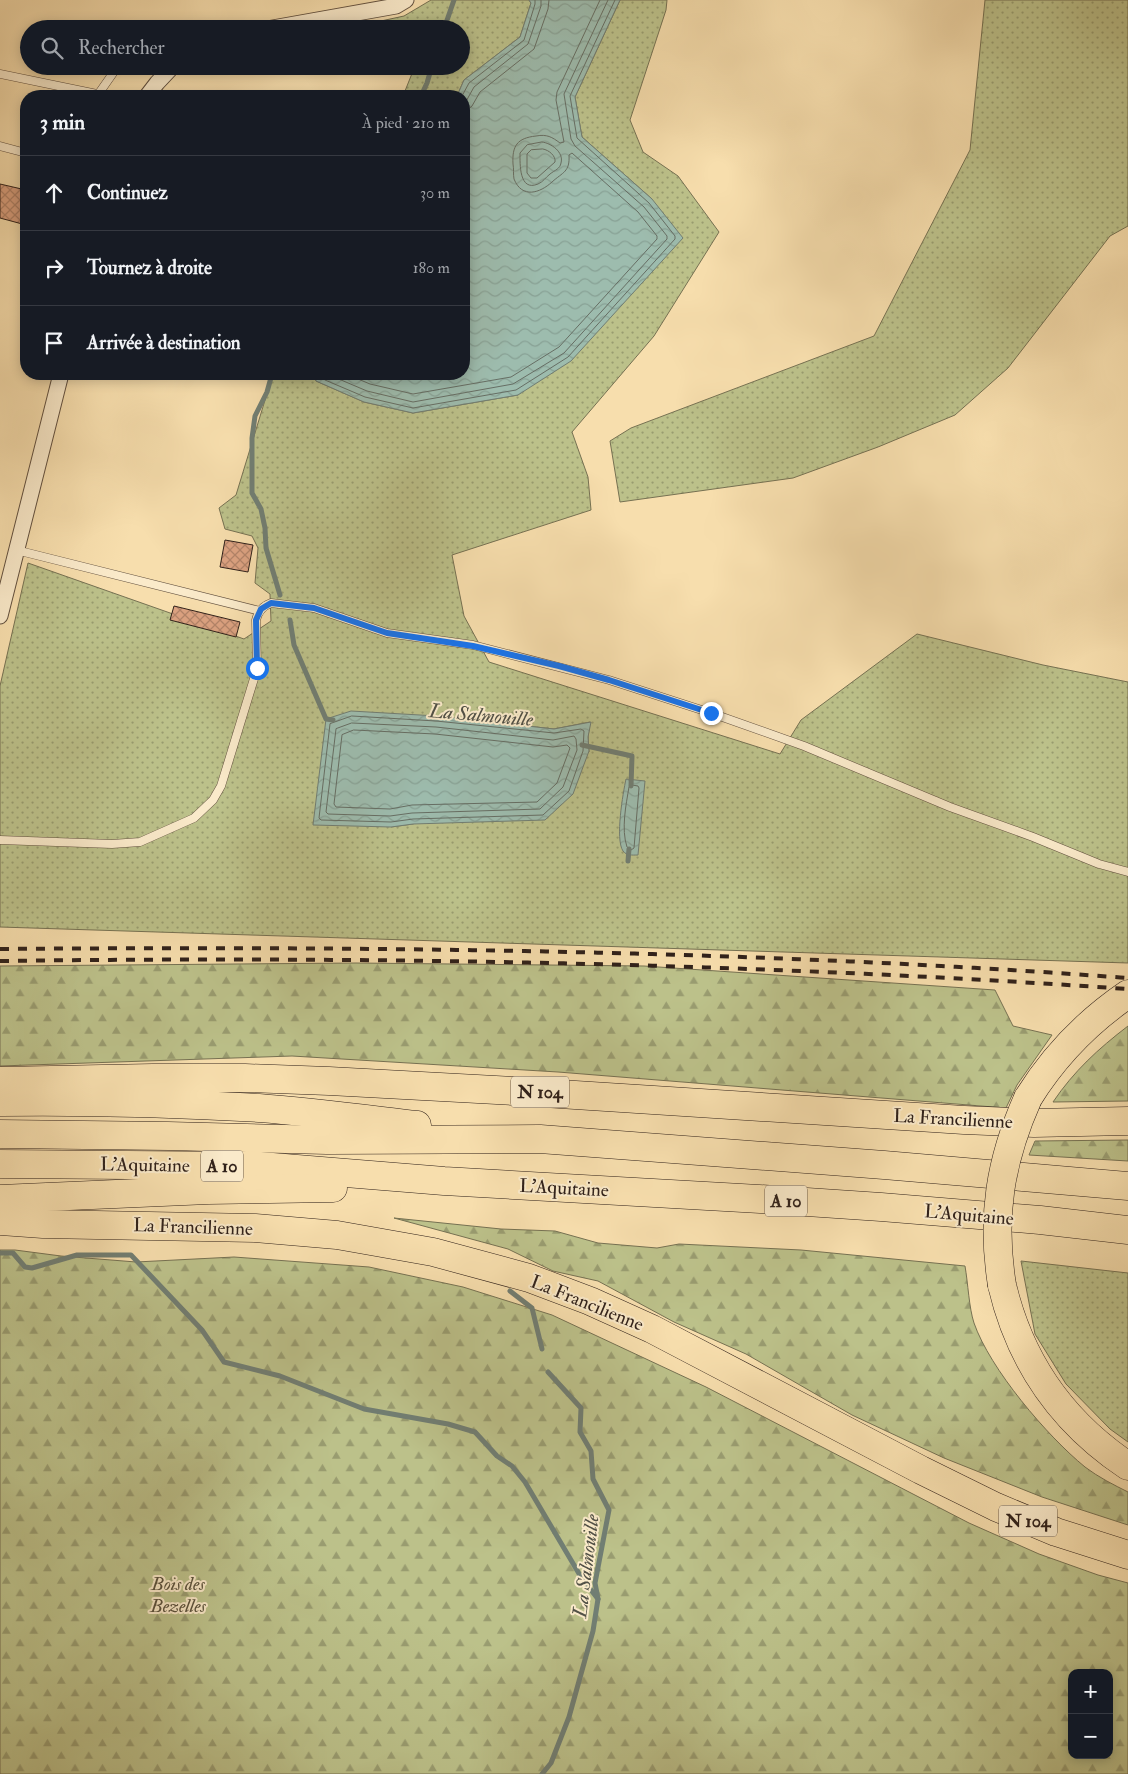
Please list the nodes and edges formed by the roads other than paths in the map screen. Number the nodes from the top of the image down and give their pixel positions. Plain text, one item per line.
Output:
1 (406, 0) edge
2 (317, 20) edge
3 (0, 74) edge
4 (111, 75) edge
5 (165, 75) edge
6 (74, 90) edge
7 (101, 90) edge
8 (152, 90) edge
9 (0, 146) edge
10 (20, 151) edge
11 (59, 380) edge
12 (16, 550) junction
13 (1, 607) edge
14 (260, 610) junction
15 (0, 840) edge
16 (1128, 872) edge
17 (1128, 994) edge
18 (0, 1081) edge
19 (0, 1102) edge
20 (1128, 1121) edge
21 (0, 1134) edge
22 (540, 1139) junction
23 (0, 1164) edge
24 (444, 1181) junction
25 (1128, 1186) edge
26 (0, 1199) edge
27 (0, 1221) edge
28 (1128, 1230) edge
29 (1128, 1466) edge
30 (1128, 1555) edge

1 - 2 street
3 - 6 lane
4 - 7 lane
5 - 8 street
9 - 10 lane
11 - 12 street
12 - 13 street
12 - 14 lane
14 - 15 lane
14 - 16 lane
17 - 29 highway, bridge
18 - 20 highway, La Francilienne / N 104
19 - 22 highway
21 - 22 highway, L'Aquitaine / A 10
22 - 25 highway, L'Aquitaine / A 10
23 - 24 highway, L'Aquitaine / A 10
24 - 26 highway
24 - 28 highway, L'Aquitaine / A 10
27 - 30 highway, La Francilienne / N 104

